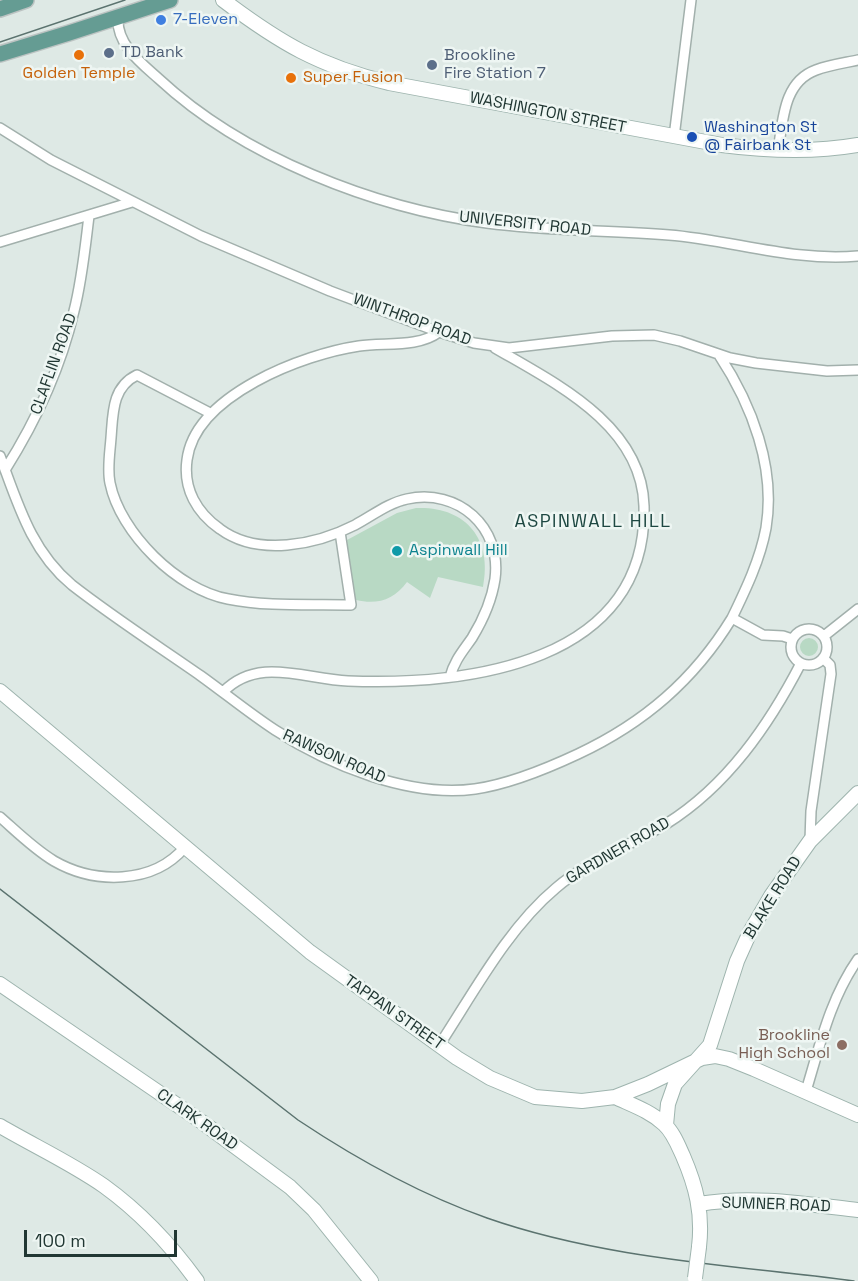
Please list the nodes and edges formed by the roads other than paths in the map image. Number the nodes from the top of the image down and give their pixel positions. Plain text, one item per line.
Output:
1 (26, 0) edge
2 (170, 0) edge
3 (223, 0) edge
4 (691, 0) edge
5 (0, 9) edge
6 (118, 17) junction
7 (0, 54) edge
8 (858, 60) edge
9 (0, 128) edge
10 (675, 137) junction
11 (858, 145) edge
12 (778, 151) junction
13 (132, 202) junction
14 (89, 216) junction
15 (0, 242) edge
16 (858, 256) edge
17 (439, 332) junction
18 (493, 347) junction
19 (719, 355) junction
20 (858, 370) edge
21 (210, 413) junction
22 (0, 456) edge
23 (5, 470) junction
24 (340, 532) junction
25 (858, 609) edge
26 (732, 618) junction
27 (824, 636) junction
28 (792, 639) junction
29 (823, 658) junction
30 (801, 663) junction
31 (450, 677) junction
32 (0, 691) edge
33 (223, 692) junction
34 (858, 793) edge
35 (0, 817) edge
36 (810, 841) junction
37 (185, 847) junction
38 (858, 959) edge
39 (0, 984) edge
40 (440, 1044) junction
41 (693, 1062) junction
42 (806, 1090) junction
43 (615, 1097) junction
44 (858, 1115) edge
45 (666, 1125) junction
46 (0, 1126) edge
47 (699, 1204) junction
48 (858, 1210) edge
49 (695, 1280) edge
50 (197, 1281) edge
51 (371, 1281) edge

1 - 5 main road
2 - 6 main road
3 - 10 street, WASHINGTON STREET
4 - 10 street
6 - 7 main road
6 - 16 street, UNIVERSITY ROAD
8 - 12 street
9 - 13 street, WINTHROP ROAD
10 - 12 street, WASHINGTON STREET
11 - 12 street, WASHINGTON STREET
13 - 14 street
13 - 17 street, WINTHROP ROAD
14 - 15 street
14 - 23 street, CLAFLIN ROAD
17 - 18 street, WINTHROP ROAD
17 - 21 street
18 - 19 street, WINTHROP ROAD
18 - 31 street
19 - 20 street, WINTHROP ROAD
19 - 26 street, RAWSON ROAD
21 - 24 street
21 - 24 street
22 - 23 street, RAWSON ROAD
23 - 33 street, RAWSON ROAD
24 - 31 street
25 - 27 street
26 - 28 street
26 - 33 street, RAWSON ROAD
27 - 28 street
27 - 29 street
28 - 30 street
29 - 30 street
29 - 36 street, BLAKE ROAD
30 - 40 street, GARDNER ROAD
31 - 33 street
32 - 37 street, TAPPAN STREET
34 - 36 street
35 - 37 street
36 - 41 street, BLAKE ROAD
37 - 40 street, TAPPAN STREET
38 - 42 street
39 - 51 street, CLARK ROAD
40 - 43 street, TAPPAN STREET
41 - 42 street, TAPPAN STREET
41 - 43 street, TAPPAN STREET
41 - 45 street, BLAKE ROAD
42 - 44 street, TAPPAN STREET
43 - 45 street
45 - 47 street
46 - 50 street
47 - 48 street, SUMNER ROAD
47 - 49 street, SUMNER ROAD, bridge

